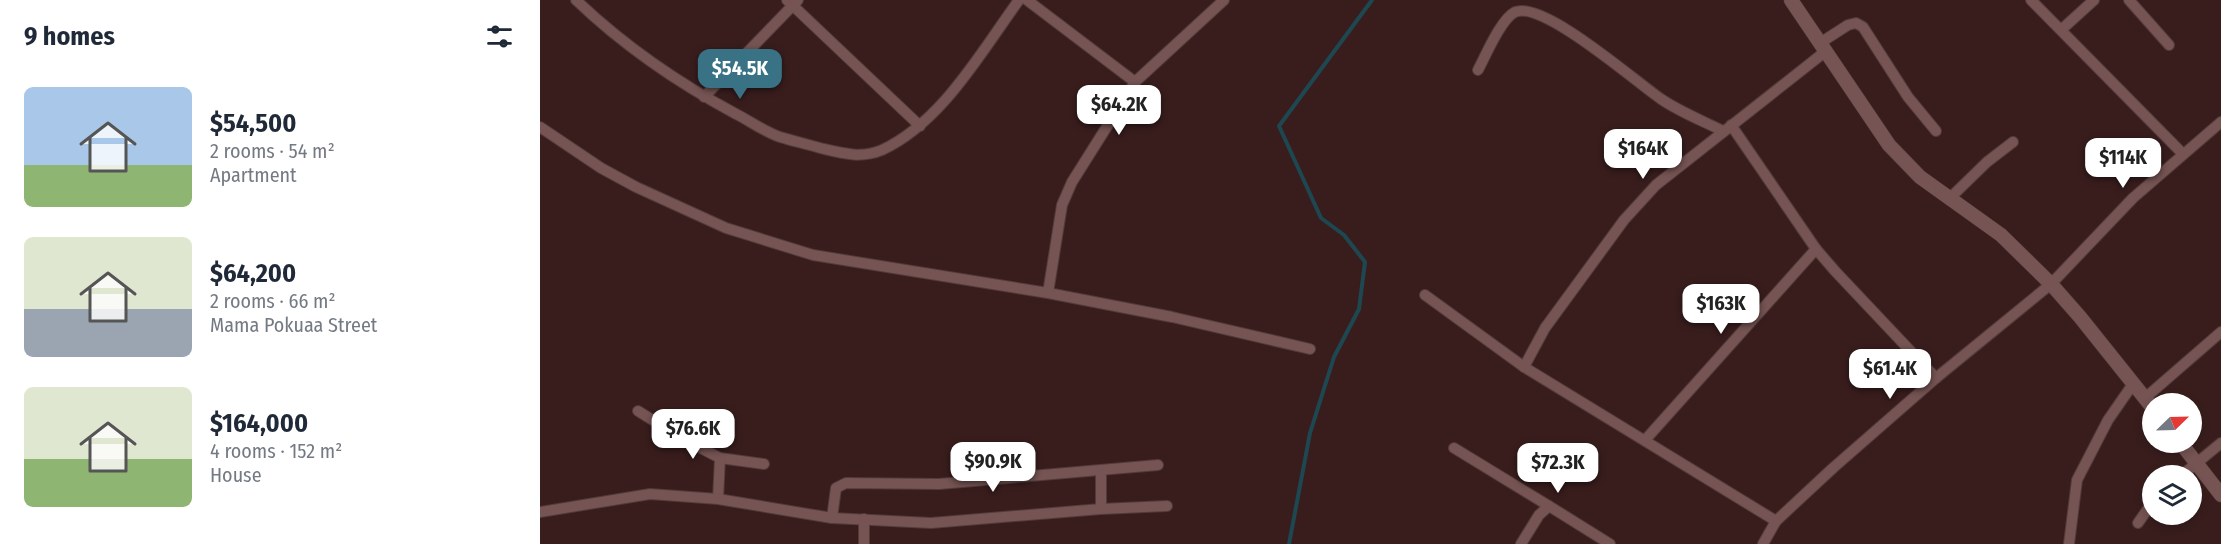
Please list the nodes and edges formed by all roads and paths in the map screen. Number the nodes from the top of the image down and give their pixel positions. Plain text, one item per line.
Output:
1 (576, 0) edge
2 (1019, 0) edge
3 (1026, 0) edge
4 (1224, 0) edge
5 (1791, 0) edge
6 (2031, 0) edge
7 (2094, 0) edge
8 (2129, 0) edge
9 (792, 2) edge
10 (1517, 5) edge
11 (2061, 30) junction
12 (2169, 45) dead end
13 (1823, 47) junction
14 (1478, 70) dead end
15 (1135, 82) junction
16 (704, 97) junction
17 (2221, 122) edge
18 (920, 126) junction
19 (540, 127) edge
20 (1727, 128) junction
21 (1936, 131) dead end
22 (2013, 142) dead end
23 (2183, 154) junction
24 (1950, 198) junction
25 (1816, 249) junction
26 (2051, 284) junction
27 (1048, 293) junction
28 (1425, 295) dead end
29 (2221, 332) edge
30 (1310, 349) dead end
31 (1524, 367) junction
32 (1936, 378) junction
33 (2133, 384) junction
34 (2159, 393) edge
35 (2142, 395) edge
36 (638, 411) dead end
37 (1646, 439) junction
38 (2221, 443) edge
39 (1454, 448) dead end
40 (2188, 453) edge
41 (720, 458) junction
42 (2196, 463) junction
43 (764, 464) dead end
44 (1158, 465) dead end
45 (2194, 465) edge
46 (1101, 470) junction
47 (2221, 495) edge
48 (718, 499) junction
49 (1167, 506) dead end
50 (1549, 506) junction
51 (1101, 509) junction
52 (540, 513) edge
53 (2142, 517) edge
54 (832, 518) junction
55 (864, 519) junction
56 (1776, 521) junction
57 (2138, 522) dead end
58 (864, 544) edge
59 (1521, 544) edge
60 (1610, 544) edge
61 (1763, 544) edge
62 (2069, 544) edge

1 - 16 street
2 - 18 street
3 - 15 street
4 - 15 street
5 - 13 street
6 - 11 street
7 - 11 street
8 - 12 street
9 - 16 street
9 - 18 street
10 - 14 street
10 - 20 street
11 - 23 street
13 - 20 street
13 - 21 street
13 - 24 street
15 - 27 street
16 - 18 street
17 - 23 street
19 - 27 street
20 - 25 street
20 - 31 street
22 - 24 street
23 - 26 street
24 - 26 street
25 - 32 street
25 - 37 street
26 - 32 street
26 - 33 street
27 - 30 street
28 - 31 street
29 - 34 street
31 - 37 street
32 - 56 street
33 - 35 street
33 - 62 street
36 - 41 street
37 - 56 street
38 - 42 street
39 - 50 street
40 - 42 street
41 - 43 street
41 - 48 street
42 - 45 street
42 - 47 street
44 - 46 street
46 - 51 street
46 - 54 street
48 - 52 street
48 - 54 street
49 - 51 street
50 - 59 street
50 - 60 street
51 - 55 street
53 - 57 street
54 - 55 street
55 - 58 street
56 - 61 street

